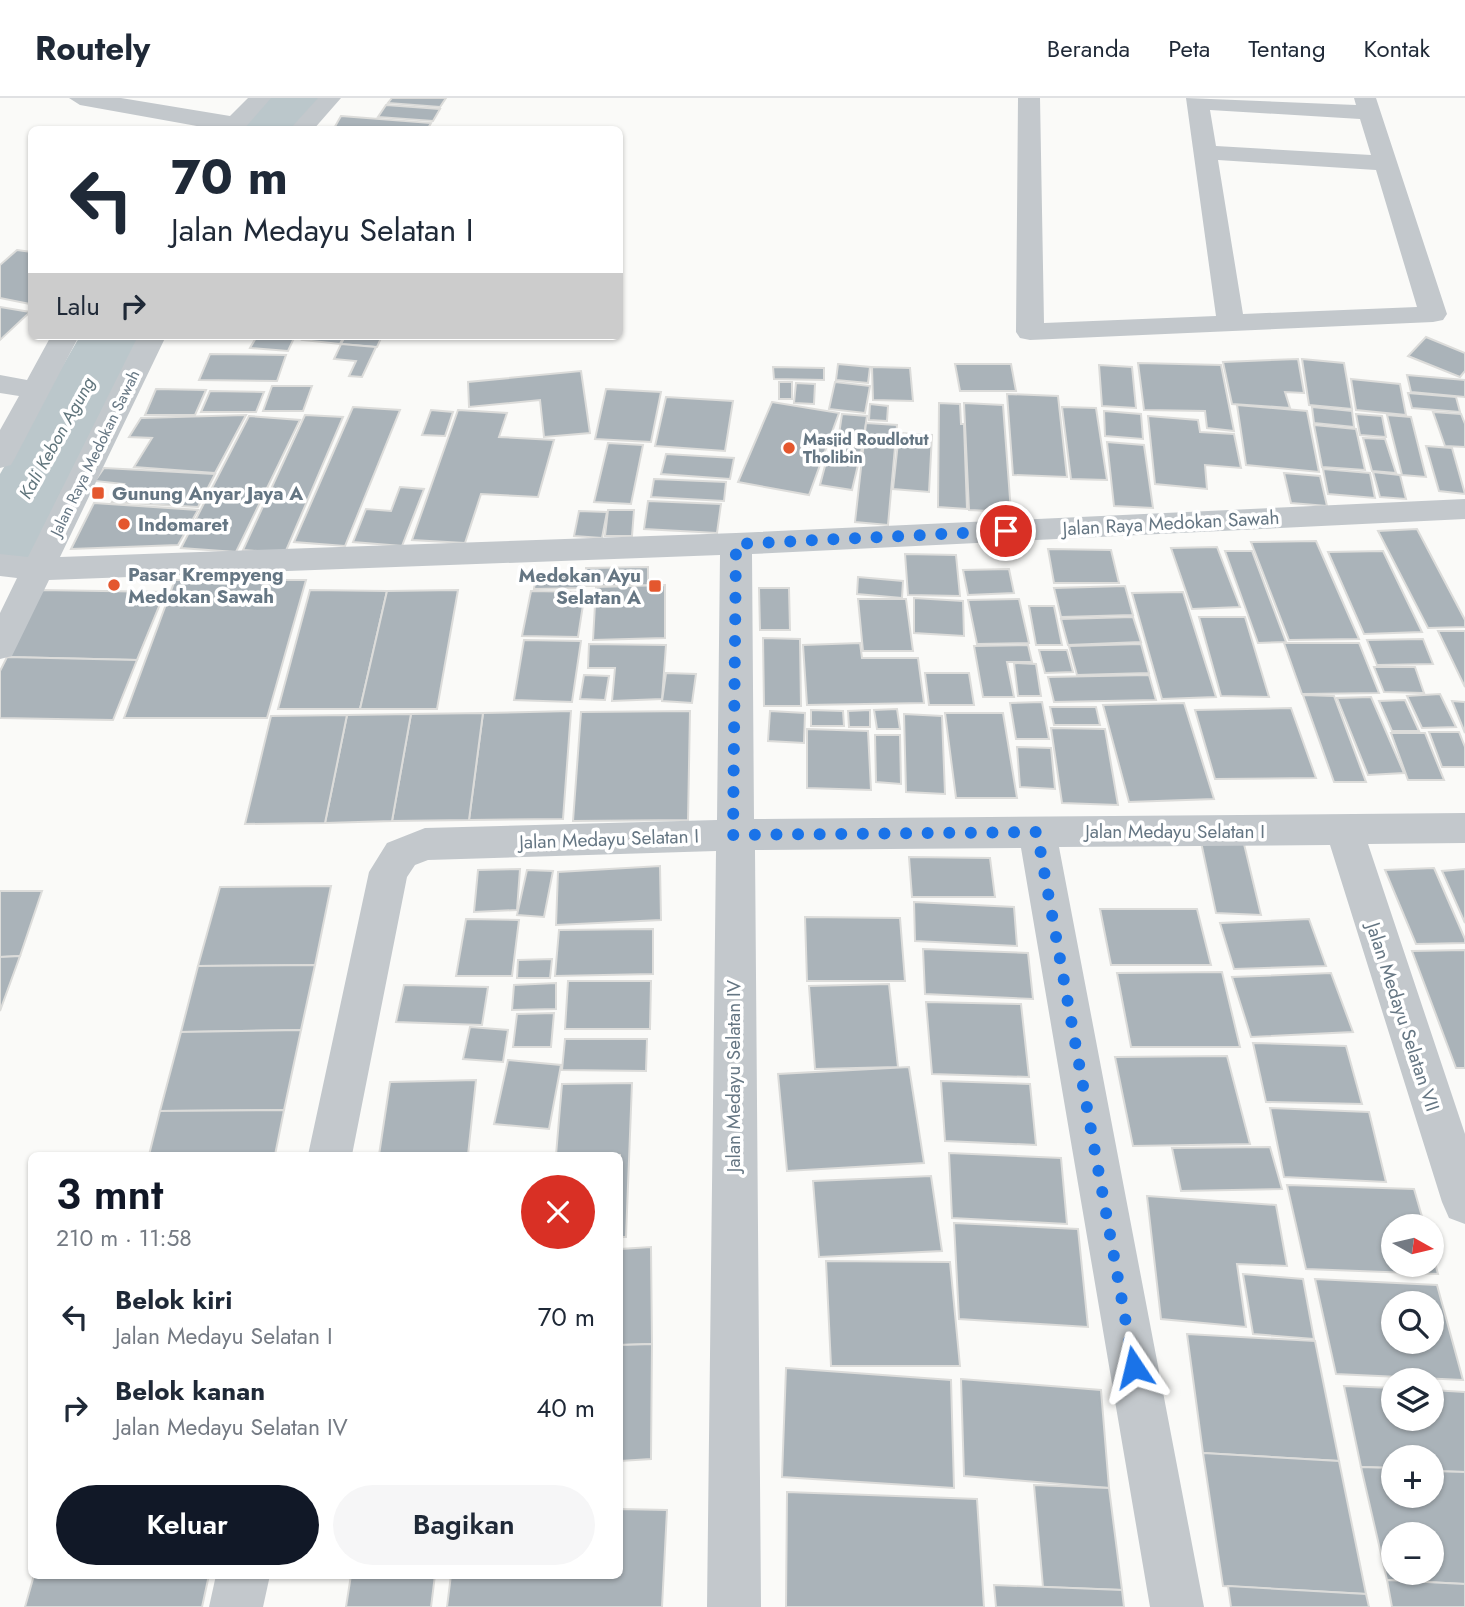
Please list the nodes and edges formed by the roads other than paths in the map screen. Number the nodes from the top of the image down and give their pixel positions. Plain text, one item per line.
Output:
1 (80, 98) edge
2 (260, 98) edge
3 (330, 98) edge
4 (1029, 98) edge
5 (1198, 100) edge
6 (1368, 106) edge
7 (228, 126) edge
8 (234, 126) edge
9 (304, 126) edge
10 (1205, 152) junction
11 (1386, 163) junction
12 (1231, 323) junction
13 (63, 340) edge
14 (150, 340) edge
15 (0, 384) edge
16 (36, 390) junction
17 (0, 458) edge
18 (1465, 509) edge
19 (736, 544) junction
20 (20, 567) edge
21 (0, 647) edge
22 (1465, 828) edge
23 (1343, 830) junction
24 (1037, 832) junction
25 (733, 835) junction
26 (1448, 1106) edge
27 (331, 1152) edge
28 (1465, 1202) edge
29 (242, 1579) edge
30 (236, 1607) edge
31 (734, 1607) edge
32 (1177, 1607) edge

1 - 7 street
2 - 8 street
3 - 9 street
4 - 12 street
5 - 6 street
5 - 10 street
6 - 11 street
10 - 11 street
10 - 12 street
11 - 12 street
13 - 16 street
14 - 20 street, Jalan Raya Medokan Sawah
15 - 16 street
16 - 17 street
18 - 19 street, Jalan Raya Medokan Sawah
19 - 20 street, Jalan Raya Medokan Sawah
19 - 25 street, Jalan Medayu Selatan IV
20 - 21 street, Jalan Raya Medokan Sawah
22 - 23 street, Jalan Medayu Selatan I
23 - 24 street, Jalan Medayu Selatan I
23 - 26 street, Jalan Medayu Selatan VII
24 - 25 street, Jalan Medayu Selatan I
24 - 32 street
25 - 27 street, Jalan Medayu Selatan I
25 - 31 street, Jalan Medayu Selatan IV
26 - 28 street, Jalan Medayu Selatan VII
29 - 30 street

